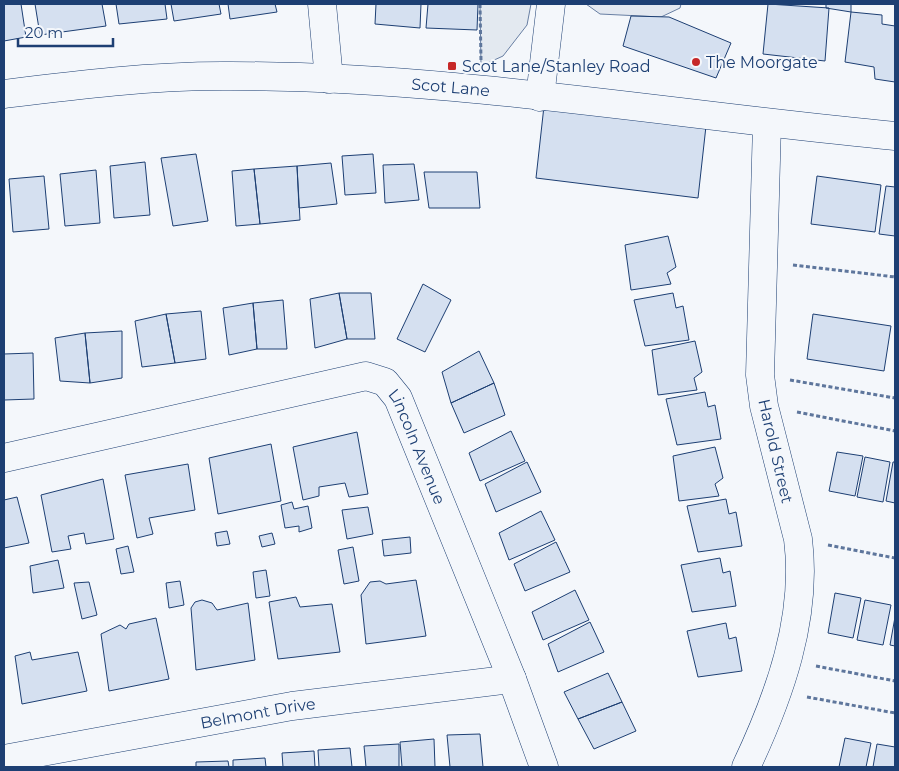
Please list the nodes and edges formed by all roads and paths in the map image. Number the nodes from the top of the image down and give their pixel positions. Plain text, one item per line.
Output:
1 (322, 4) edge
2 (480, 4) edge
3 (551, 4) edge
4 (329, 79) junction
5 (482, 91) junction
6 (4, 94) edge
7 (540, 96) junction
8 (767, 124) junction
9 (895, 136) edge
10 (762, 262) junction
11 (895, 277) edge
12 (760, 375) junction
13 (895, 398) edge
14 (764, 406) junction
15 (895, 431) edge
16 (4, 458) edge
17 (798, 539) junction
18 (895, 558) edge
19 (788, 661) junction
20 (512, 679) junction
21 (895, 681) edge
22 (776, 691) junction
23 (895, 713) edge
24 (4, 759) edge
25 (544, 767) edge
26 (746, 767) edge

1 - 4 street
2 - 5 path
3 - 7 street
4 - 5 street, Scot Lane
4 - 6 street, Scot Lane
5 - 7 street, Scot Lane
7 - 8 street, Scot Lane
8 - 9 street, Scot Lane
8 - 10 street, Harold Street
10 - 11 path
10 - 12 street, Harold Street
12 - 13 path
12 - 14 street, Harold Street
14 - 15 path
14 - 17 street, Harold Street
16 - 20 street, Lincoln Avenue
17 - 18 path
17 - 19 street, Harold Street
19 - 21 path
19 - 22 street, Harold Street
20 - 24 street, Belmont Drive
20 - 25 street, Lincoln Avenue
22 - 23 path
22 - 26 street, Harold Street

